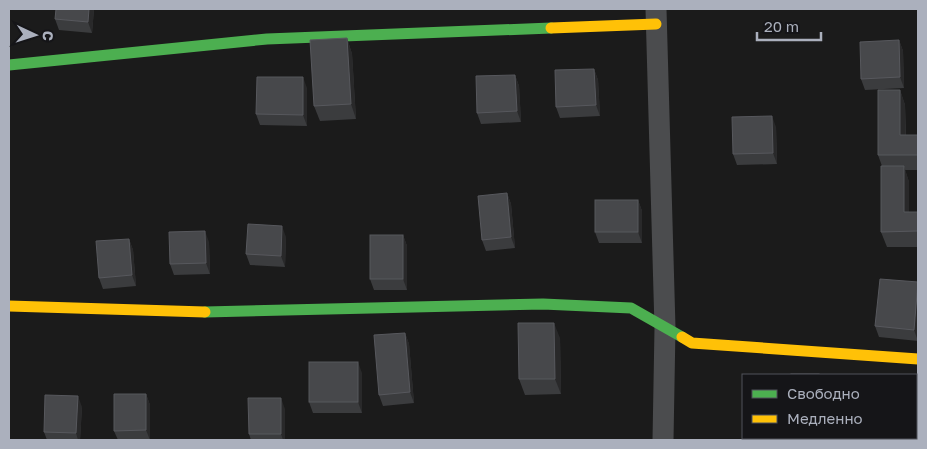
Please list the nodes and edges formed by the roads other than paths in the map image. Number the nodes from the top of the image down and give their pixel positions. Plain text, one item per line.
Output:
1 (656, 16) edge
2 (9, 65) edge
3 (9, 306) edge
4 (665, 328) junction
5 (918, 359) edge
6 (663, 440) edge

1 - 2 street
1 - 4 street
3 - 4 street
4 - 5 street
4 - 6 street

